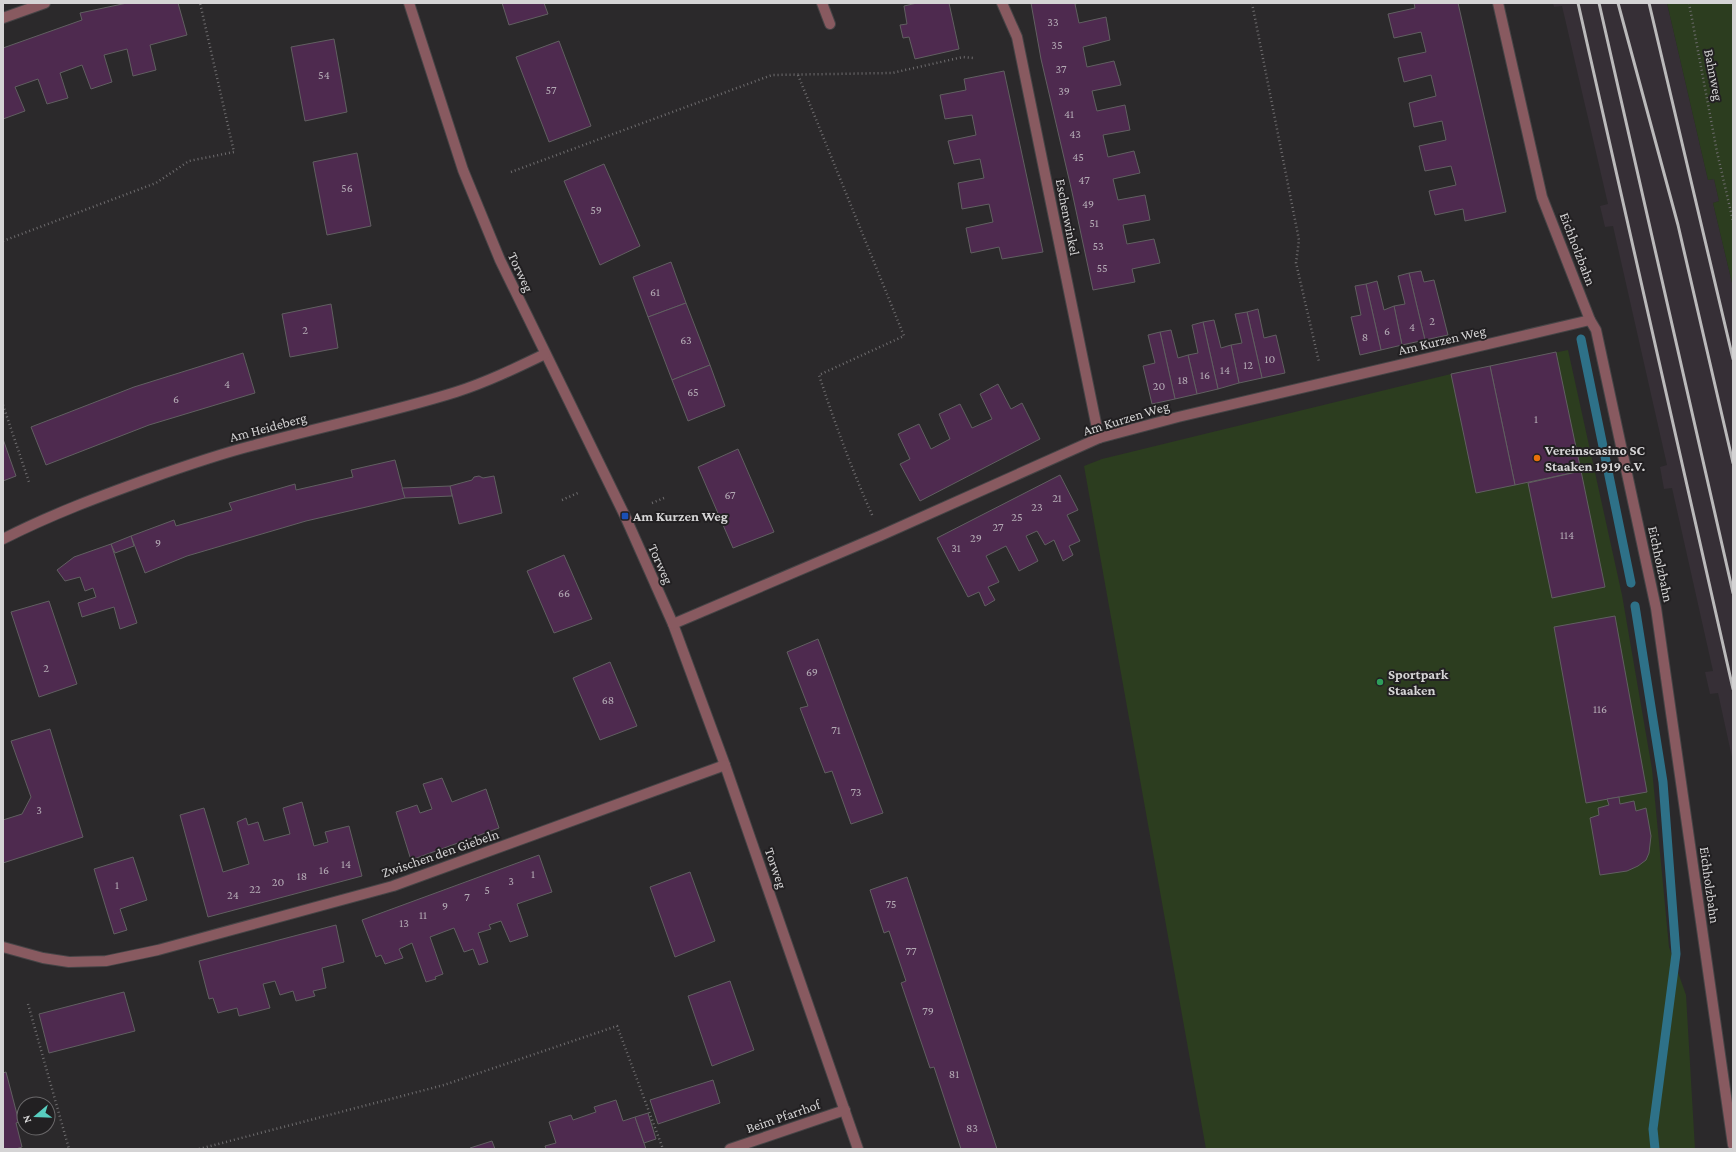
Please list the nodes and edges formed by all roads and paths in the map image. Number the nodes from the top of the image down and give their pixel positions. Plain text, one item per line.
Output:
1 (45, 3) edge
2 (200, 3) edge
3 (409, 3) edge
4 (822, 3) edge
5 (1002, 3) edge
6 (1252, 3) edge
7 (1498, 3) edge
8 (1690, 3) edge
9 (3, 18) edge
10 (830, 24) dead end
11 (974, 58) dead end
12 (798, 75) junction
13 (511, 172) dead end
14 (1733, 221) edge
15 (3, 241) edge
16 (1590, 320) junction
17 (545, 354) junction
18 (1324, 382) junction
19 (3, 405) edge
20 (1099, 438) junction
21 (29, 482) dead end
22 (580, 492) dead end
23 (664, 498) dead end
24 (562, 500) dead end
25 (652, 503) dead end
26 (882, 535) junction
27 (3, 539) edge
28 (673, 624) junction
29 (725, 765) junction
30 (3, 947) edge
31 (28, 1004) dead end
32 (845, 1110) junction
33 (1733, 1145) edge
34 (68, 1149) edge
35 (199, 1149) edge
36 (663, 1149) edge
37 (730, 1149) edge
38 (858, 1149) edge

1 - 9 street
2 - 15 path
3 - 17 street, Torweg
4 - 10 street
5 - 20 street, Eschenwinkel
6 - 18 path
7 - 16 street, Eichholzbahn
8 - 14 path, Bahnweg
11 - 12 path
12 - 13 path
12 - 26 path
16 - 18 street, Am Kurzen Weg
16 - 33 street, Eichholzbahn
17 - 27 street, Am Heideberg
17 - 28 street, Torweg
18 - 20 street, Am Kurzen Weg
19 - 21 path
20 - 26 street, Am Kurzen Weg
22 - 24 path
23 - 25 path
26 - 28 street, Am Kurzen Weg
28 - 29 street, Torweg
29 - 30 street, Zwischen den Giebeln
29 - 32 street, Torweg
31 - 34 path
32 - 37 street, Beim Pfarrhof
32 - 38 street, Torweg
35 - 36 path

